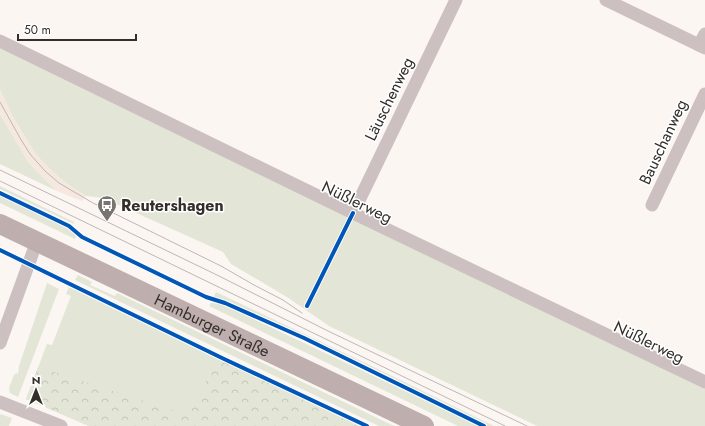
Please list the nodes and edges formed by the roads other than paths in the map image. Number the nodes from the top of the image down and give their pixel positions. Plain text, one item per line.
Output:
1 (456, 0) edge
2 (606, 0) edge
3 (705, 34) edge
4 (0, 40) edge
5 (702, 47) edge
6 (705, 94) edge
7 (652, 205) dead end
8 (353, 213) junction
9 (0, 224) edge
10 (37, 241) junction
11 (0, 343) edge
12 (705, 382) edge
13 (0, 402) edge
14 (61, 426) edge
15 (424, 426) edge

1 - 8 street, Läuschenweg
2 - 5 street
3 - 5 street
4 - 8 street, Nüßlerweg
6 - 7 street, Bauschanweg
8 - 12 street, Nüßlerweg
9 - 10 main road, Hamburger Straße
10 - 11 street
10 - 15 main road, Hamburger Straße
13 - 14 street

